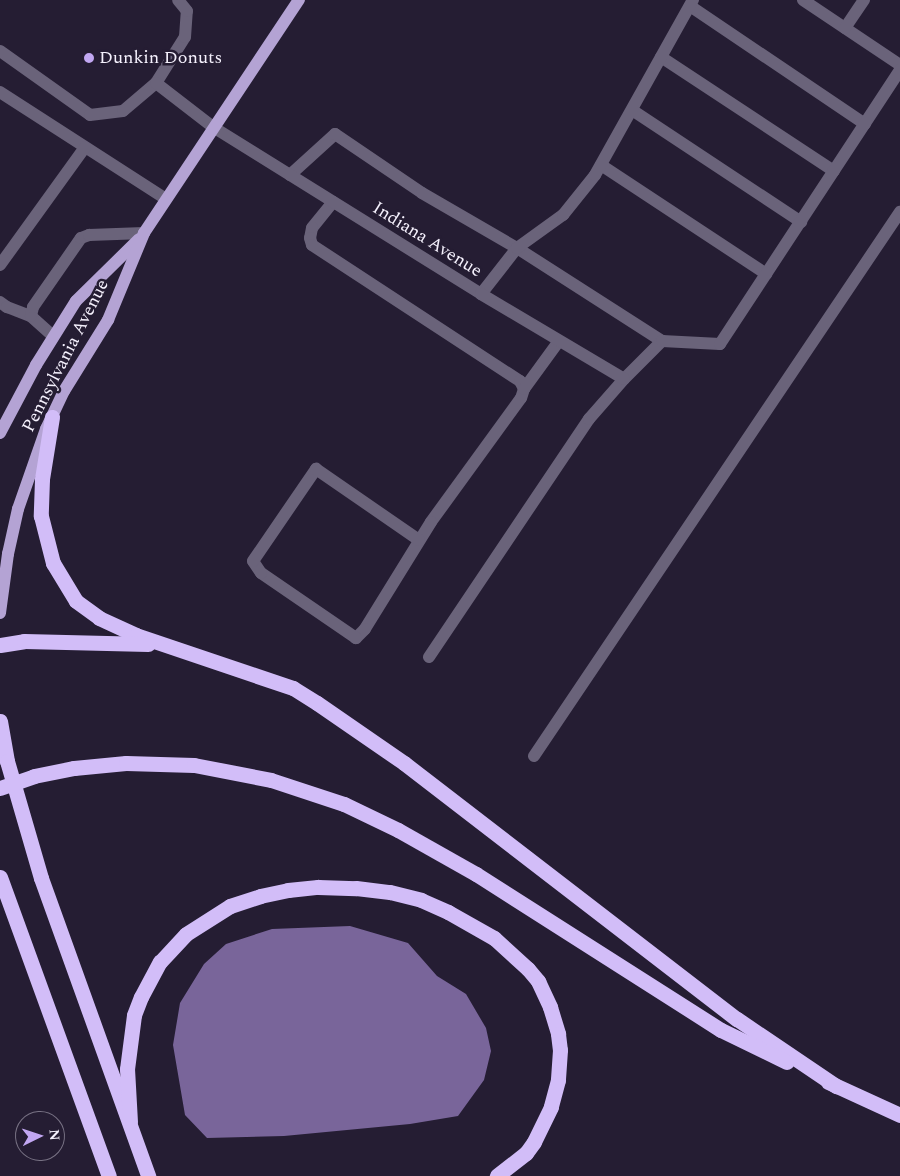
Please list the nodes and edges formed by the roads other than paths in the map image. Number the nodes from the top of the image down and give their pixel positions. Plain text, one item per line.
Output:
1 (178, 0) edge
2 (299, 0) edge
3 (803, 0) edge
4 (864, 0) edge
5 (691, 3) edge
6 (845, 28) junction
7 (0, 51) edge
8 (662, 57) junction
9 (900, 65) edge
10 (900, 70) edge
11 (156, 82) junction
12 (0, 92) edge
13 (632, 110) junction
14 (865, 124) junction
15 (213, 127) junction
16 (85, 147) junction
17 (601, 165) junction
18 (834, 171) junction
19 (290, 175) junction
20 (166, 199) junction
21 (333, 202) junction
22 (900, 212) edge
23 (801, 222) junction
24 (144, 233) junction
25 (517, 248) junction
26 (0, 265) edge
27 (766, 274) junction
28 (481, 294) junction
29 (0, 302) edge
30 (31, 316) junction
31 (53, 336) junction
32 (559, 341) junction
33 (662, 341) junction
34 (624, 379) junction
35 (524, 389) junction
36 (52, 417) junction
37 (0, 433) edge
38 (419, 540) junction
39 (0, 613) edge
40 (0, 645) edge
41 (172, 647) junction
42 (429, 657) dead end
43 (0, 721) edge
44 (534, 756) dead end
45 (0, 788) edge
46 (0, 877) edge
47 (836, 1086) junction
48 (900, 1115) edge
49 (130, 1122) junction
50 (109, 1176) edge
51 (148, 1176) edge
52 (497, 1176) edge

1 - 11 street
2 - 15 main road, Pennsylvania Avenue
3 - 6 street
4 - 6 street
5 - 8 street
5 - 14 street
6 - 9 street
7 - 11 street
8 - 13 street
8 - 18 street
10 - 14 street
11 - 15 street, Indiana Avenue
12 - 16 street
13 - 17 street
13 - 23 street
14 - 18 street
15 - 19 street, Indiana Avenue
15 - 20 main road, Pennsylvania Avenue
16 - 20 street
16 - 26 street
17 - 25 street
17 - 27 street
18 - 23 street
19 - 21 street, Indiana Avenue
19 - 25 street
20 - 24 main road, Pennsylvania Avenue
21 - 28 street, Indiana Avenue
21 - 35 street
22 - 44 street
23 - 27 street
24 - 30 street
24 - 31 main road, Pennsylvania Avenue
24 - 36 main road, Pennsylvania Avenue
25 - 28 street
25 - 33 street
27 - 33 street
28 - 32 street, Indiana Avenue
29 - 30 street
30 - 31 street
31 - 37 main road, Pennsylvania Avenue
32 - 34 street, Indiana Avenue
32 - 35 street
33 - 34 street
34 - 42 street
35 - 38 street
36 - 39 main road, Pennsylvania Avenue
36 - 41 highway
38 - 38 street
40 - 41 highway
41 - 47 highway
43 - 49 highway
45 - 47 highway, bridge
46 - 50 highway
47 - 48 highway
49 - 51 highway
49 - 52 highway

